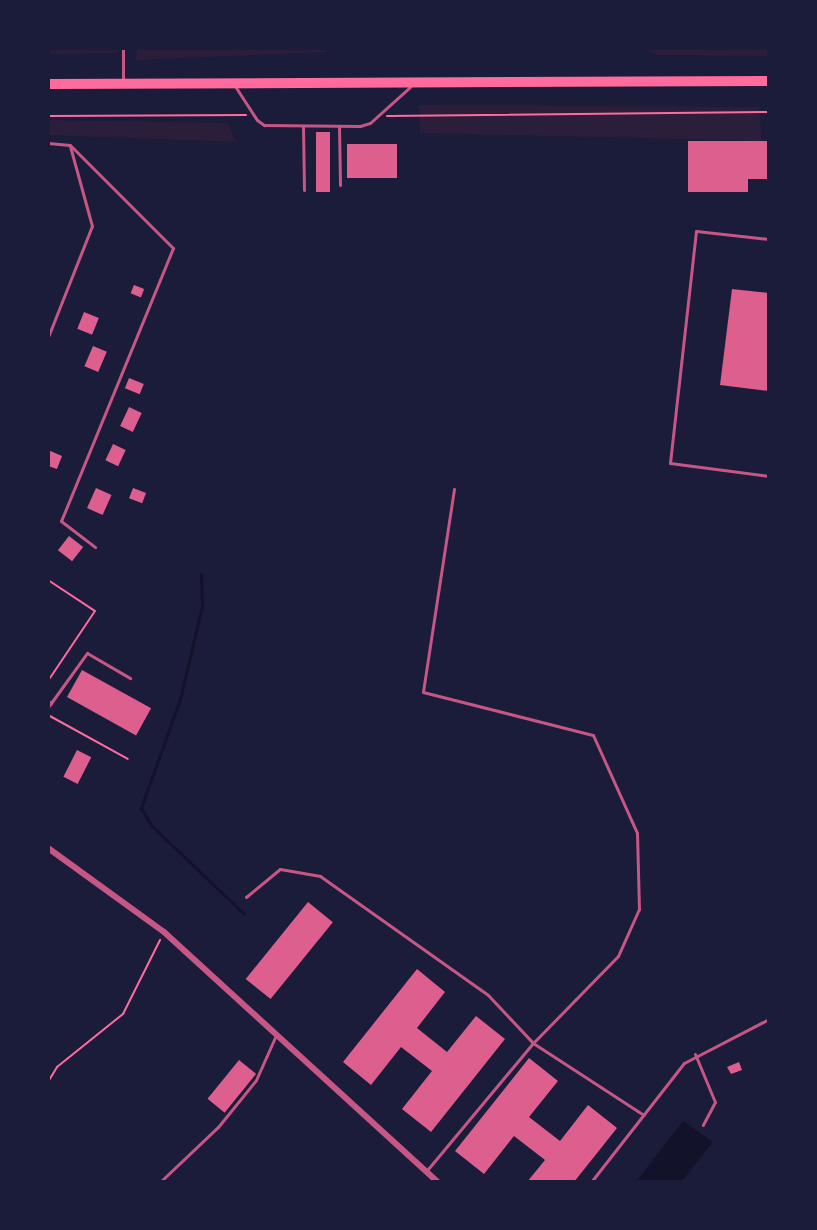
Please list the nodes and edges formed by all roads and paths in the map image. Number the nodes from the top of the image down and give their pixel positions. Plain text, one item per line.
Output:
1 (123, 48) edge
2 (769, 81) edge
3 (123, 82) junction
4 (233, 82) junction
5 (416, 82) junction
6 (48, 84) edge
7 (769, 111) edge
8 (253, 115) junction
9 (48, 116) edge
10 (378, 116) junction
11 (303, 126) junction
12 (339, 126) junction
13 (48, 143) edge
14 (70, 145) junction
15 (340, 185) dead end
16 (304, 190) dead end
17 (769, 239) edge
18 (48, 337) edge
19 (769, 476) edge
20 (454, 489) dead end
21 (95, 548) dead end
22 (48, 580) edge
23 (130, 678) dead end
24 (48, 681) edge
25 (50, 702) edge
26 (48, 707) edge
27 (48, 715) edge
28 (128, 759) dead end
29 (48, 848) edge
30 (246, 897) dead end
31 (164, 932) junction
32 (769, 1019) edge
33 (276, 1035) junction
34 (533, 1043) junction
35 (694, 1054) junction
36 (48, 1082) edge
37 (644, 1115) junction
38 (703, 1125) dead end
39 (426, 1171) junction
40 (160, 1182) edge
41 (438, 1182) edge
42 (591, 1182) edge

1 - 3 lane
2 - 5 main road
3 - 4 main road
3 - 6 main road
4 - 5 main road
4 - 8 lane
5 - 10 lane
7 - 10 path
8 - 9 path
8 - 11 lane
10 - 12 lane
11 - 12 lane
11 - 16 lane
12 - 15 lane
13 - 14 lane
14 - 18 lane
14 - 21 lane
17 - 19 lane
20 - 34 lane
22 - 24 path
23 - 25 lane
25 - 26 lane
27 - 28 path
29 - 31 street
30 - 34 lane
31 - 33 street
31 - 36 path
32 - 35 lane
33 - 39 street
33 - 40 lane
34 - 37 lane
34 - 39 lane
35 - 37 lane
35 - 38 lane
37 - 42 lane
39 - 41 street

